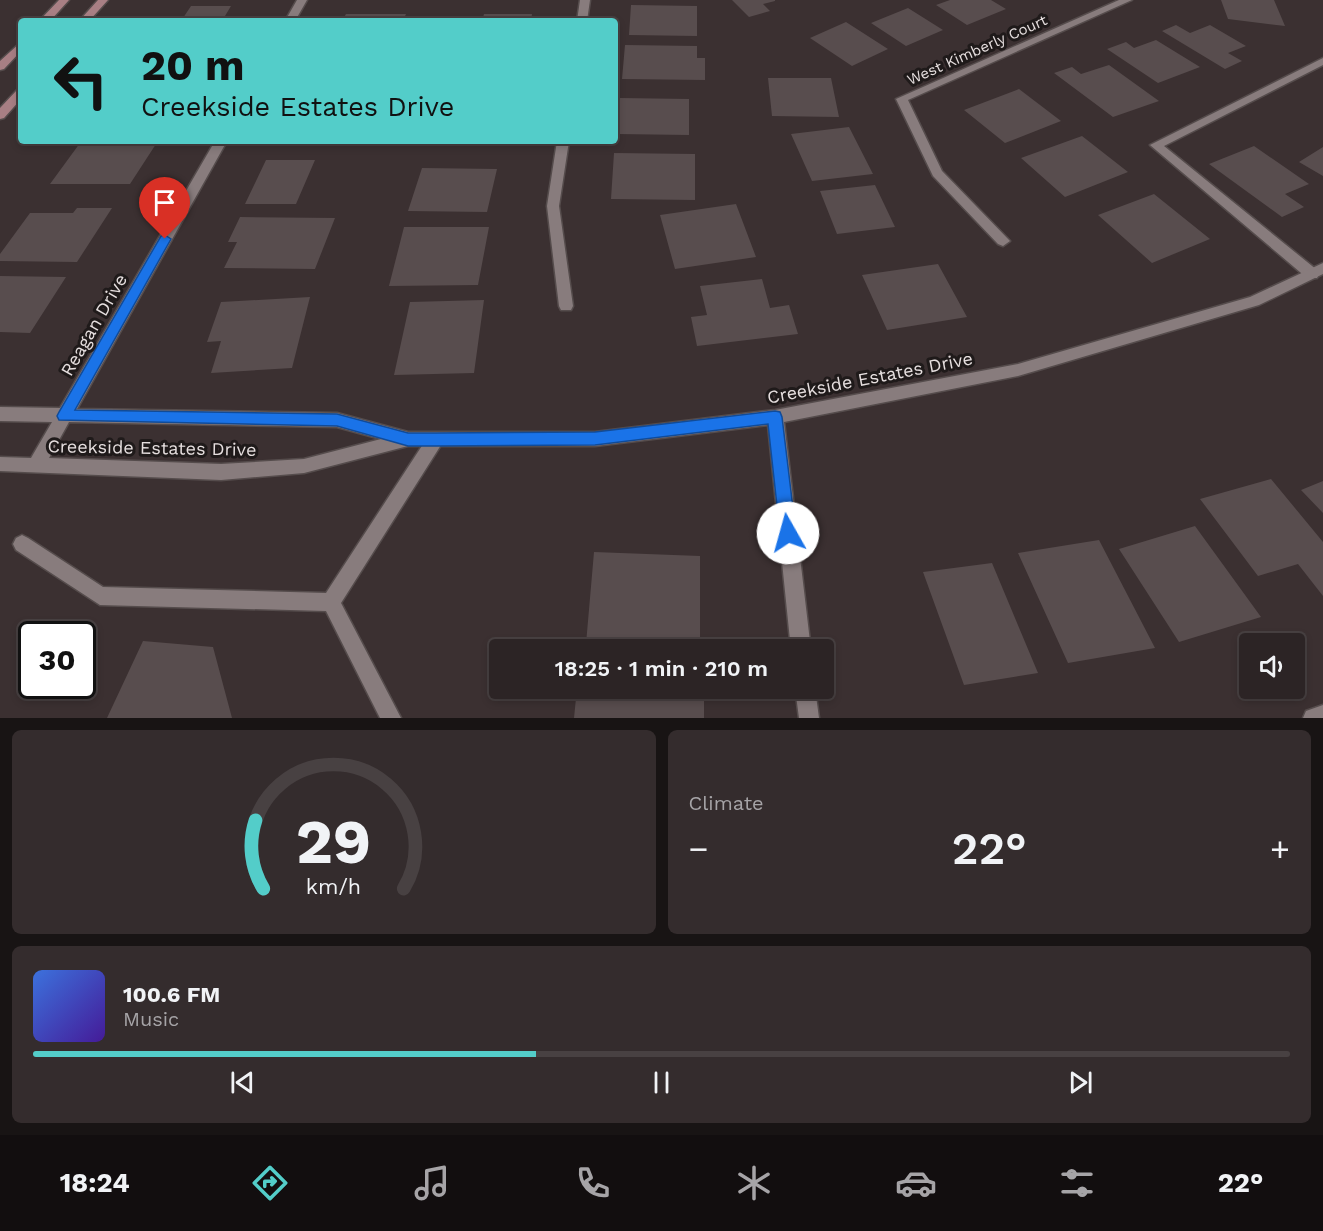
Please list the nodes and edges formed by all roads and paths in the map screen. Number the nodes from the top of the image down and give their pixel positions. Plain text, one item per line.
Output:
1 (64, 0) edge
2 (103, 0) edge
3 (302, 0) edge
4 (585, 0) edge
5 (1127, 0) edge
6 (47, 18) edge
7 (87, 18) edge
8 (292, 18) edge
9 (582, 18) edge
10 (18, 48) edge
11 (1323, 61) edge
12 (0, 68) edge
13 (18, 95) edge
14 (0, 115) edge
15 (219, 144) edge
16 (563, 144) edge
17 (1003, 241) dead end
18 (1317, 271) edge
19 (566, 306) dead end
20 (0, 414) edge
21 (64, 416) junction
22 (775, 417) junction
23 (408, 440) junction
24 (435, 440) junction
25 (0, 464) edge
26 (36, 465) junction
27 (22, 544) dead end
28 (331, 602) junction
29 (800, 639) edge
30 (806, 699) edge
31 (1323, 715) edge
32 (391, 718) edge
33 (809, 718) edge
34 (1313, 718) edge

1 - 6 main road
2 - 7 main road
3 - 8 street
4 - 9 street
5 - 17 street, West Kimberly Court
10 - 12 main road
11 - 18 street
13 - 14 main road
15 - 21 street, Reagan Drive
16 - 19 street
18 - 22 street, Creekside Estates Drive
20 - 21 street, Creekside Estates Drive
21 - 23 street, Creekside Estates Drive
21 - 26 street, Reagan Drive
22 - 24 street, Creekside Estates Drive
22 - 29 street
23 - 24 street, Creekside Estates Drive
23 - 26 street, Creekside Estates Drive
24 - 28 street
25 - 26 street, Creekside Estates Drive
27 - 28 street
28 - 32 street
30 - 33 street
31 - 34 street

